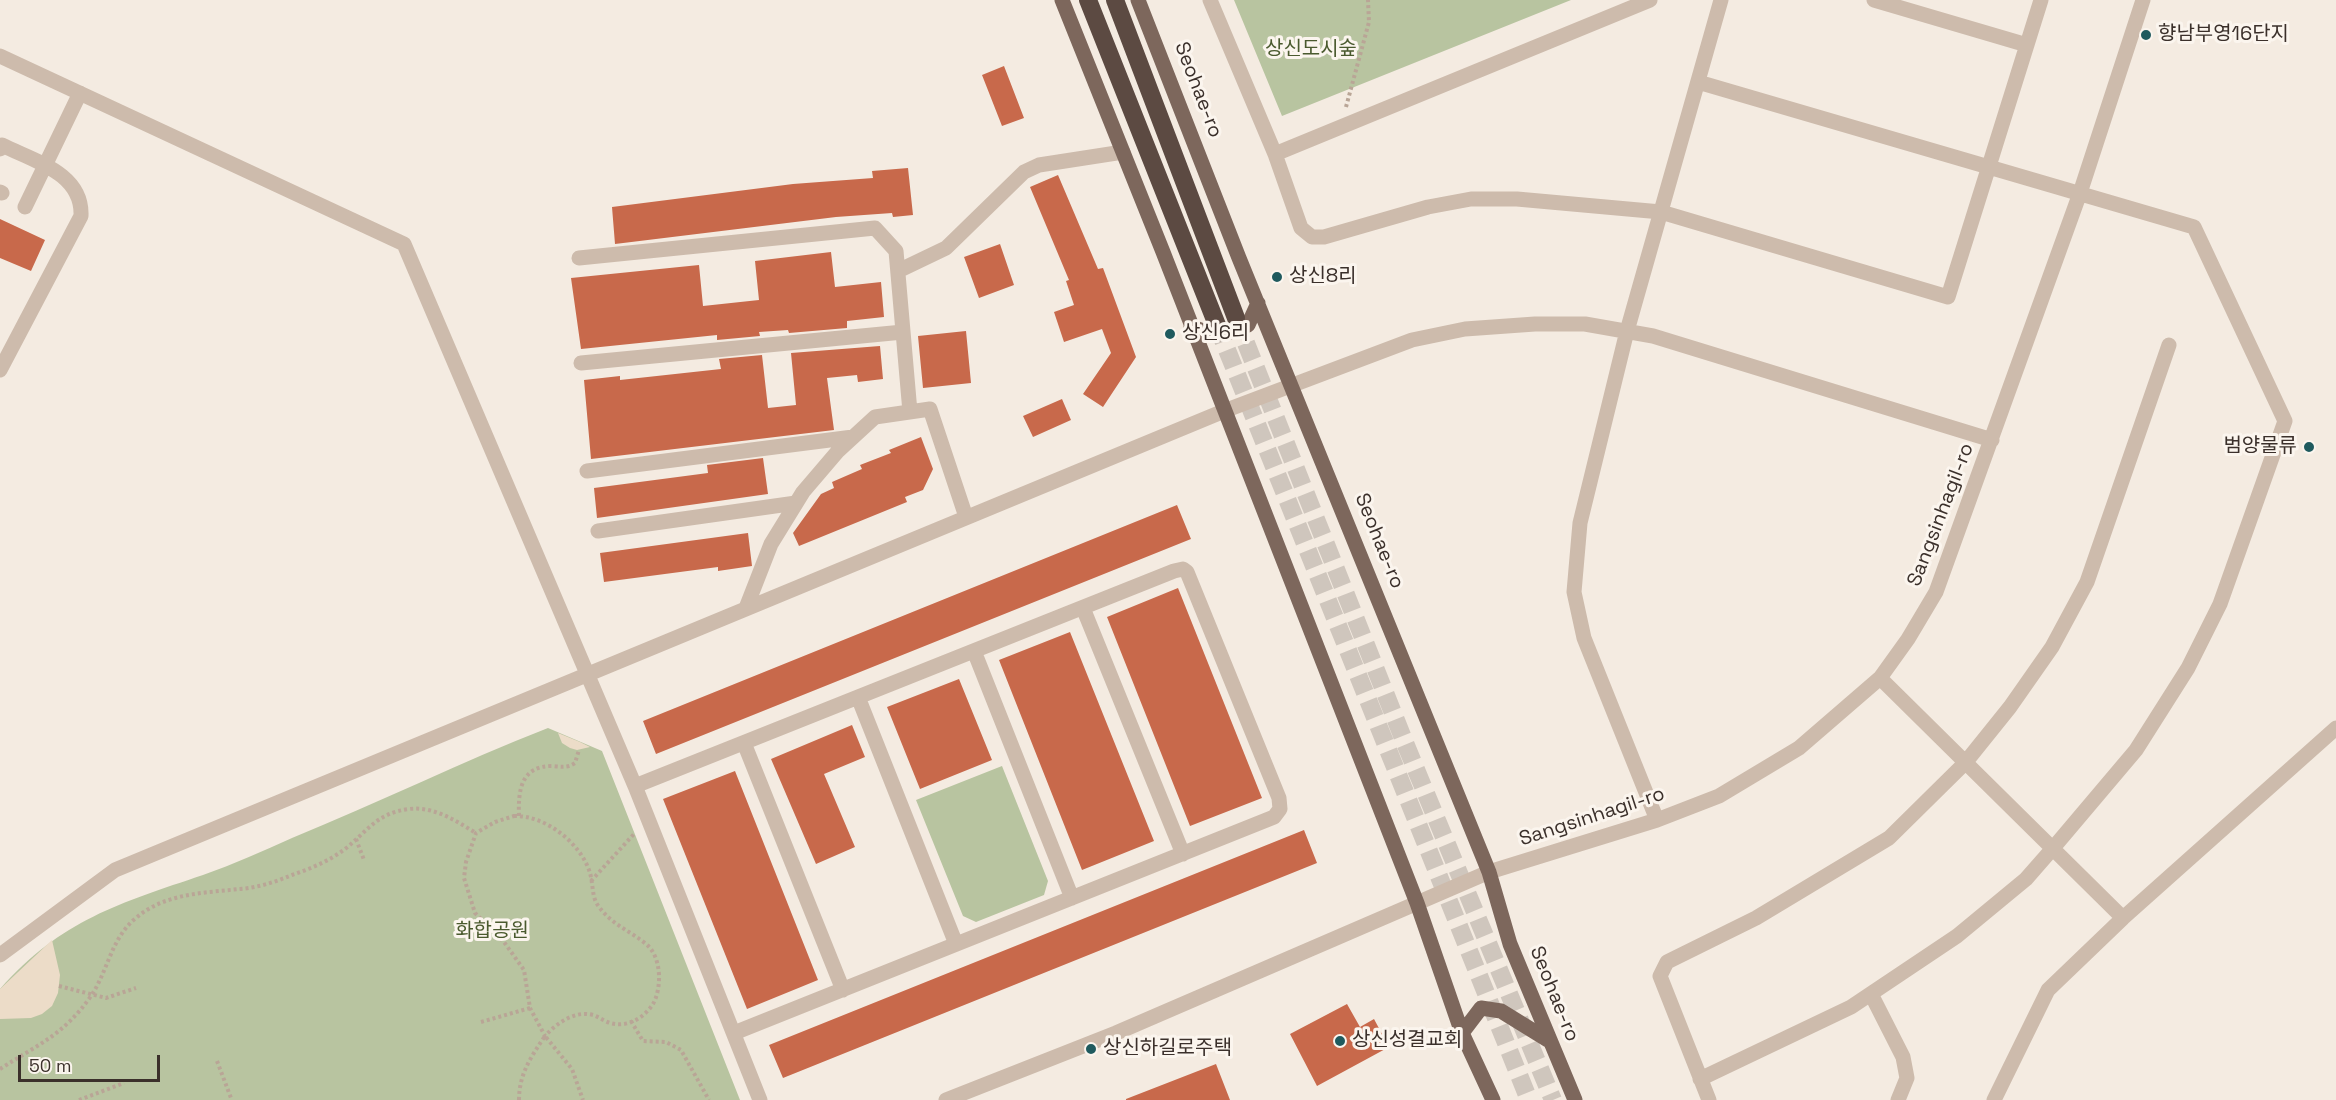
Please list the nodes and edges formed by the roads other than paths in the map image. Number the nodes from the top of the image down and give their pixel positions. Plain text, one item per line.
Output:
1 (1062, 0) edge
2 (1088, 0) edge
3 (1115, 0) edge
4 (1138, 0) edge
5 (1210, 0) edge
6 (1650, 0) edge
7 (1721, 0) edge
8 (1874, 0) edge
9 (2041, 0) edge
10 (2143, 0) edge
11 (2027, 45) junction
12 (0, 56) edge
13 (1698, 82) junction
14 (80, 93) junction
15 (0, 149) edge
16 (1123, 152) junction
17 (1275, 154) junction
18 (44, 166) junction
19 (1989, 166) junction
20 (2080, 193) junction
21 (25, 207) dead end
22 (1661, 212) junction
23 (579, 258) dead end
24 (898, 271) junction
25 (1258, 303) junction
26 (1236, 318) tunnel mouth
27 (1217, 325) tunnel mouth
28 (1191, 326) junction
29 (1627, 331) junction
30 (903, 332) junction
31 (2169, 345) dead end
32 (581, 363) dead end
33 (0, 370) edge
34 (1292, 385) junction
35 (1224, 411) junction
36 (910, 412) junction
37 (853, 437) junction
38 (1992, 440) junction
39 (588, 471) dead end
40 (796, 503) junction
41 (966, 517) junction
42 (598, 531) dead end
43 (746, 608) junction
44 (1083, 608) junction
45 (974, 651) junction
46 (588, 674) junction
47 (1880, 678) junction
48 (858, 697) junction
49 (2336, 728) edge
50 (744, 743) junction
51 (1965, 763) junction
52 (635, 786) junction
53 (1657, 820) junction
54 (2054, 847) junction
55 (1183, 854) junction
56 (1489, 872) junction
57 (1072, 898) junction
58 (1417, 903) junction
59 (2123, 918) junction
60 (956, 944) junction
61 (0, 955) edge
62 (843, 990) junction
63 (1871, 994) junction
64 (734, 1033) junction
65 (1462, 1033) junction
66 (1548, 1040) junction
67 (1700, 1079) junction
68 (760, 1100) edge
69 (946, 1100) edge
70 (1493, 1100) edge
71 (1575, 1100) edge
72 (1709, 1100) edge
73 (1898, 1100) edge
74 (1994, 1100) edge

1 - 16 main road
2 - 27 highway
3 - 26 highway
4 - 25 main road, Seohae-ro
5 - 17 street
6 - 17 street
7 - 13 street
8 - 11 street
9 - 11 street
10 - 20 street, Sangsinhagil-ro
11 - 19 street
12 - 14 street
13 - 19 street
13 - 22 street
14 - 18 street
14 - 46 street
15 - 18 street
16 - 24 street
16 - 28 main road
17 - 22 street
18 - 21 street
18 - 33 street
19 - 20 street
19 - 22 street
20 - 38 street, Sangsinhagil-ro
20 - 54 street
22 - 29 street
23 - 24 street
24 - 30 street
25 - 28 main road
25 - 34 main road, Seohae-ro
28 - 35 main road
29 - 34 street
29 - 38 street
29 - 53 street
30 - 32 street
30 - 36 street
31 - 51 street
34 - 35 street
34 - 56 main road, Seohae-ro
35 - 41 street
35 - 58 main road
36 - 37 street
36 - 41 street
37 - 39 street
37 - 40 street
38 - 47 street, Sangsinhagil-ro
40 - 42 street
40 - 43 street
41 - 43 street
43 - 46 street
44 - 45 street
44 - 55 street
44 - 55 street
45 - 48 street
45 - 57 street
46 - 52 street
46 - 61 street
47 - 51 street
47 - 53 street, Sangsinhagil-ro
48 - 50 street
48 - 60 street
49 - 59 street
50 - 52 street
50 - 62 street
51 - 54 street
51 - 67 street
52 - 64 street
53 - 56 street, Sangsinhagil-ro
54 - 59 street
54 - 63 street
55 - 57 street
56 - 58 street, Sangsinhagil-ro
56 - 66 main road, Seohae-ro
57 - 60 street
58 - 65 main road
58 - 69 street, Sangsinhagil-ro
59 - 74 street
60 - 62 street
62 - 64 street
63 - 67 street
63 - 73 street
64 - 68 street
65 - 66 main road
65 - 70 main road
66 - 71 main road, Seohae-ro
67 - 72 street

